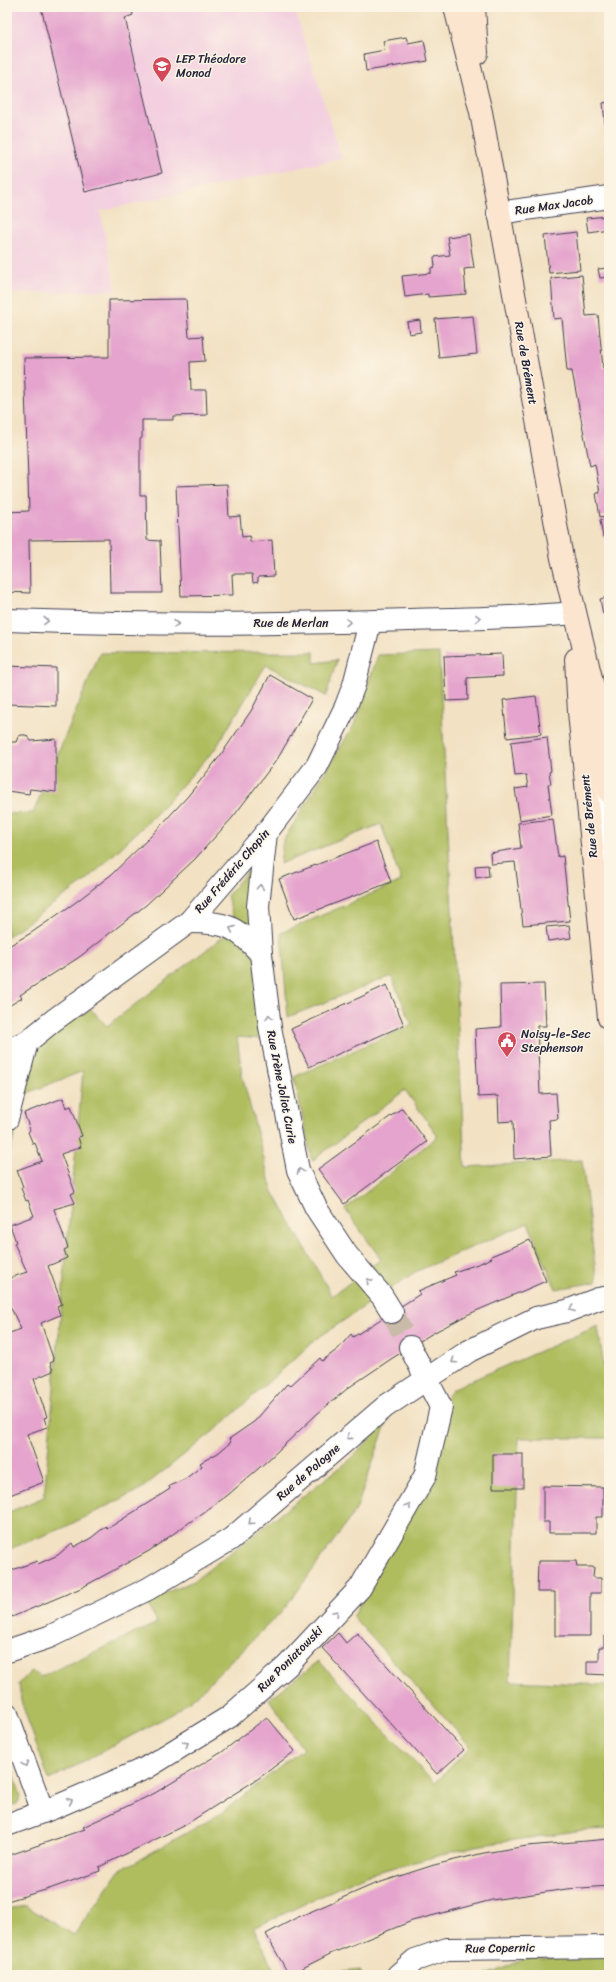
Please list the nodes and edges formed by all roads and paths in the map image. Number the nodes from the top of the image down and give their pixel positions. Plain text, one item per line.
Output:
1 (455, 7) edge
2 (474, 7) edge
3 (481, 112) junction
4 (609, 197) edge
5 (498, 213) junction
6 (575, 613) junction
7 (7, 620) edge
8 (370, 622) junction
9 (579, 712) junction
10 (609, 792) edge
11 (266, 833) junction
12 (609, 866) edge
13 (603, 897) edge
14 (189, 922) junction
15 (261, 954) junction
16 (609, 1018) edge
17 (27, 1042) junction
18 (7, 1050) edge
19 (7, 1119) edge
20 (609, 1297) edge
21 (392, 1312) tunnel mouth
22 (410, 1347) tunnel mouth
23 (427, 1378) junction
24 (7, 1651) edge
25 (7, 1714) edge
26 (42, 1812) junction
27 (7, 1825) edge
28 (609, 1947) edge
29 (398, 1975) edge

1 - 3 main road, Rue de Brément
2 - 3 main road, Rue de Brément
3 - 5 main road, Rue de Brément
4 - 5 street, Rue Max Jacob
5 - 6 main road, Rue de Brément
8 -> 6 street, Rue de Merlan
6 - 9 main road, Rue de Brément
6 - 10 main road, Rue de Brément
7 -> 8 street, Rue de Merlan
8 - 11 street, Rue Frédéric Chopin
9 - 12 street
9 - 13 main road, Rue de Brément
11 - 14 street, Rue Frédéric Chopin
15 -> 11 street, Rue Irène Joliot Curie
13 - 16 main road, Rue de Brément
15 -> 14 street
14 - 17 street, Rue Frédéric Chopin
21 -> 15 street, Rue Irène Joliot Curie
17 - 18 street, Rue Frédéric Chopin
17 - 19 street
20 -> 23 street, Rue de Pologne
22 - 23 street
23 -> 24 street, Rue de Pologne
26 -> 23 street, Rue Poniatowski
25 -> 26 street
26 - 27 street, Rue Poniatowski
28 - 29 street, Rue Copernic

